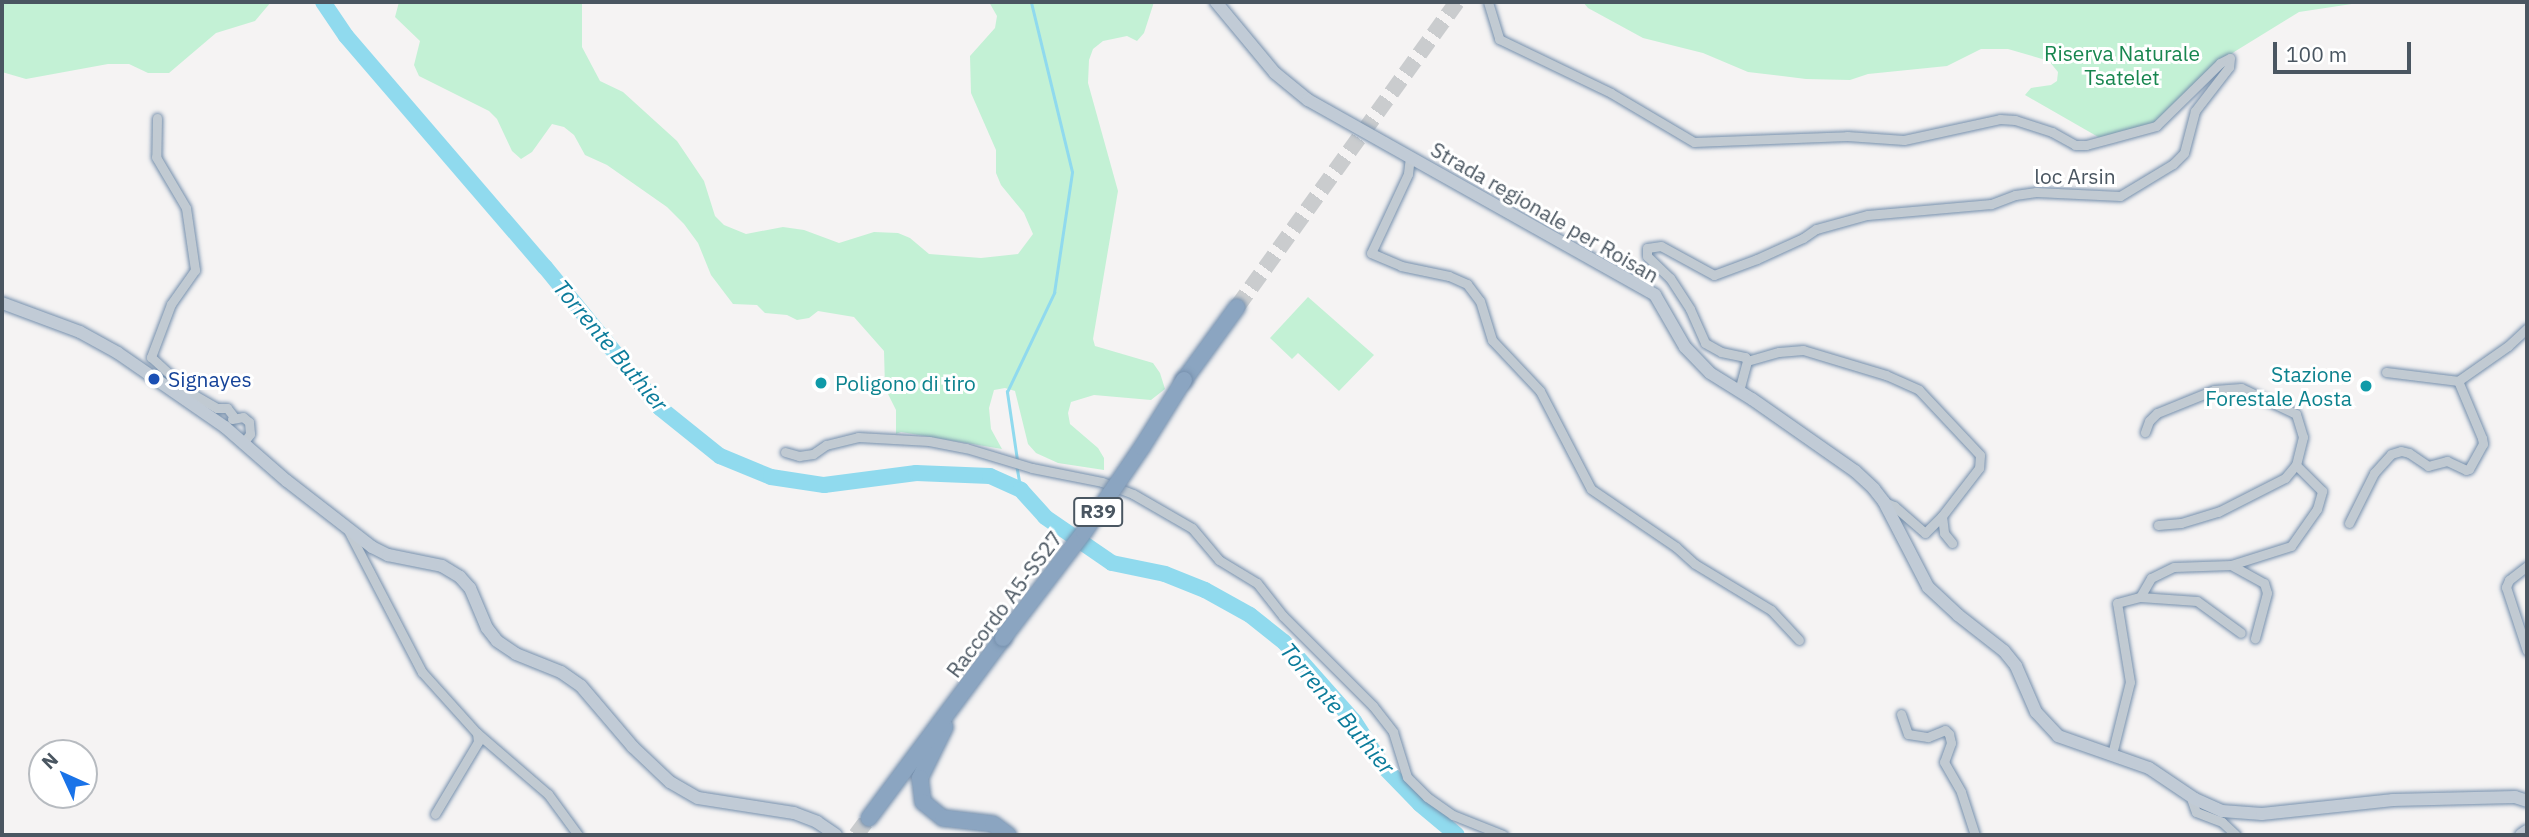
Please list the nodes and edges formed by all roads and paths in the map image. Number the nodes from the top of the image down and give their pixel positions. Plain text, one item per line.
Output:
1 (1216, 2) edge
2 (1488, 2) edge
3 (157, 118) dead end
4 (1410, 157) junction
5 (2, 303) edge
6 (1237, 307) tunnel mouth
7 (2527, 328) edge
8 (1747, 361) junction
9 (2386, 372) dead end
10 (2458, 381) junction
11 (1739, 390) junction
12 (229, 422) junction
13 (2145, 432) dead end
14 (243, 443) junction
15 (785, 452) dead end
16 (2296, 465) junction
17 (1884, 502) junction
18 (1942, 516) junction
19 (2349, 523) dead end
20 (2158, 525) dead end
21 (348, 530) junction
22 (1952, 543) dead end
23 (2231, 565) junction
24 (2527, 566) edge
25 (2140, 597) junction
26 (2241, 633) dead end
27 (2255, 638) dead end
28 (1799, 640) dead end
29 (2527, 651) edge
30 (951, 708) junction
31 (1901, 713) dead end
32 (477, 733) junction
33 (2112, 754) junction
34 (2190, 795) junction
35 (2527, 802) edge
36 (435, 814) dead end
37 (869, 818) tunnel mouth
38 (2527, 831) edge
39 (837, 834) edge
40 (578, 835) edge
41 (1008, 835) edge
42 (1503, 835) edge
43 (1975, 835) edge
44 (2236, 835) edge
45 (2521, 835) edge

1 - 4 main road, Strada regionale per Roisan
2 - 8 street, loc Arsin
3 - 12 street
4 - 11 main road, Strada regionale per Roisan
4 - 28 street
5 - 12 main road
6 - 30 highway, Raccordo A5-SS27 / R39, bridge
7 - 10 street
8 - 11 street
8 - 18 street
9 - 10 street
10 - 19 street
11 - 17 main road, Strada regionale per Roisan
12 - 14 main road
12 - 14 street
13 - 16 street
14 - 21 main road
15 - 42 street
16 - 20 street
16 - 23 street
17 - 18 street
17 - 33 main road, Strada regionale per Roisan
18 - 22 street
21 - 32 street
21 - 39 main road
23 - 25 street
23 - 27 street
24 - 29 street
25 - 26 street
25 - 33 street
30 - 37 highway, Raccordo A5-SS27 / R39
30 - 41 highway
31 - 43 street
32 - 36 street
32 - 40 street
33 - 34 main road, Strada regionale per Roisan
34 - 35 main road, Strada regionale per Roisan
34 - 44 street
38 - 45 main road

